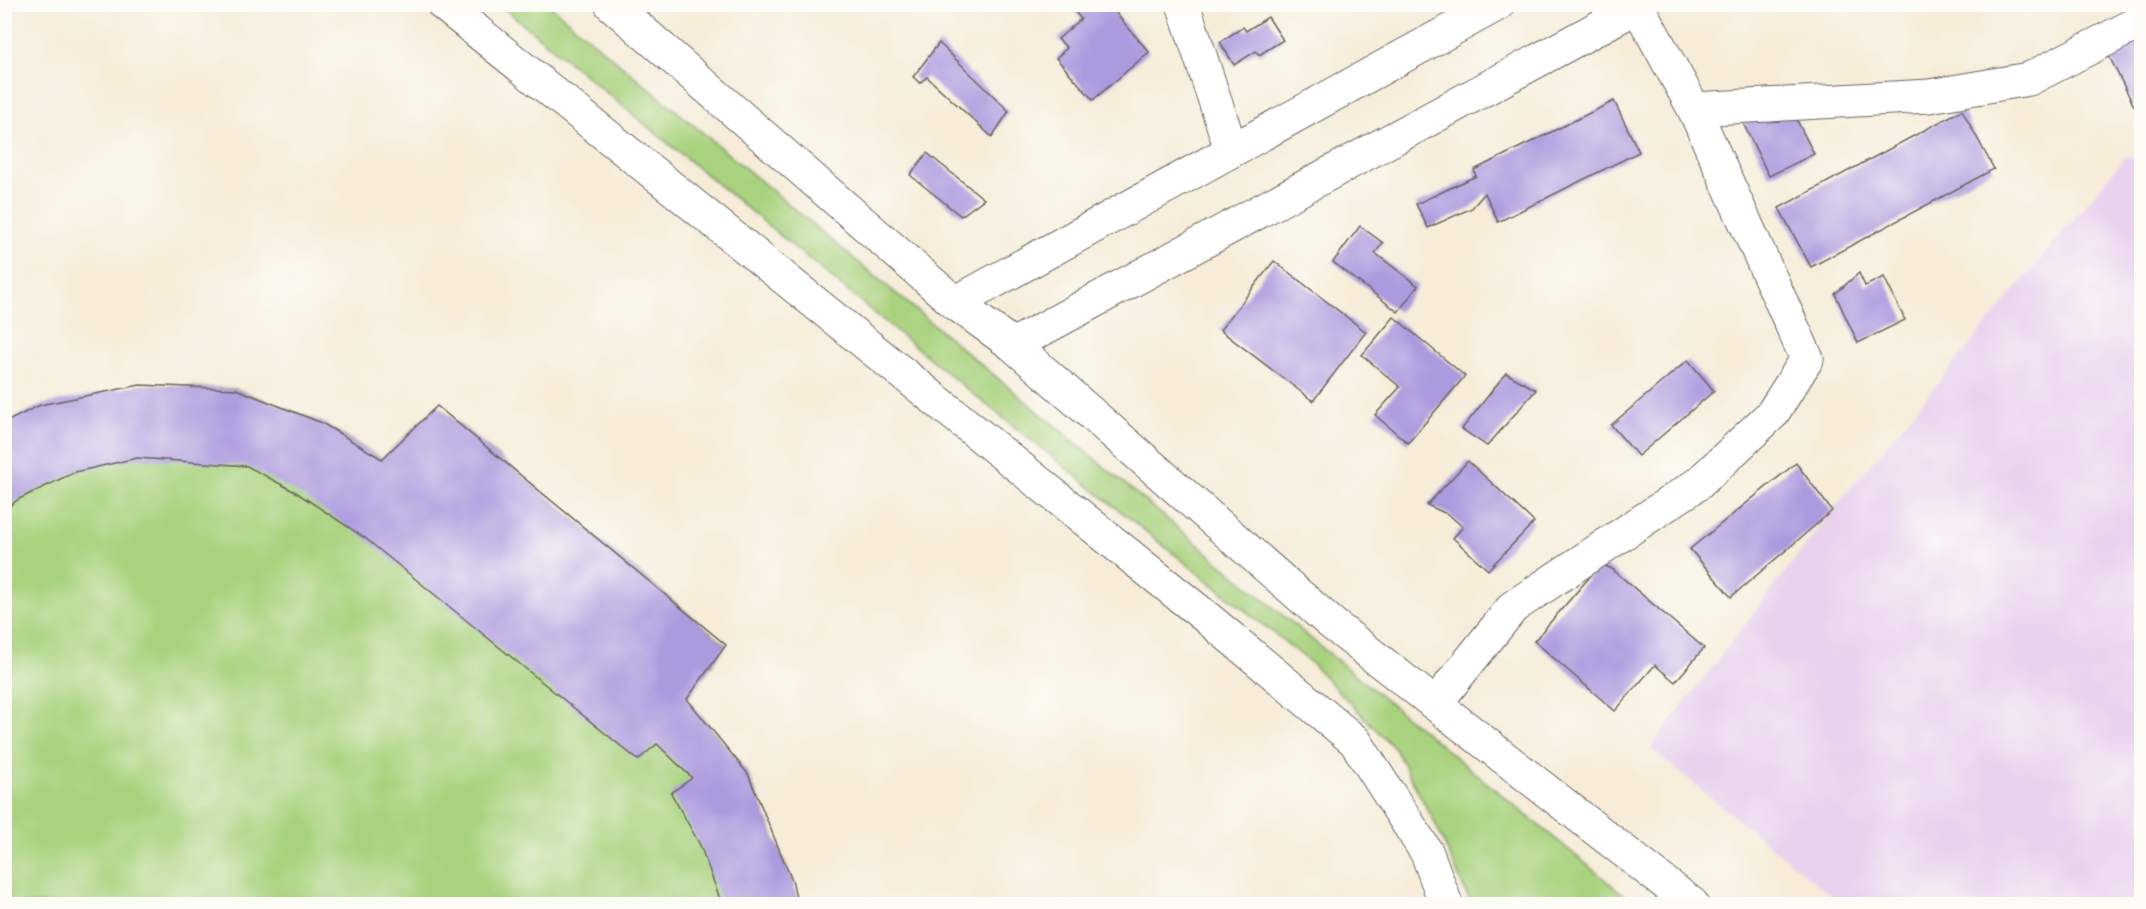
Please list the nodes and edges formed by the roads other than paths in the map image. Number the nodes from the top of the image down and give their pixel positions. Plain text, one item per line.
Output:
1 (442, 4) edge
2 (611, 4) edge
3 (1183, 4) edge
4 (1498, 4) edge
5 (1640, 6) edge
6 (2142, 21) edge
7 (1694, 109) junction
8 (1231, 149) junction
9 (955, 303) junction
10 (1013, 345) junction
11 (1435, 704) junction
12 (1446, 904) edge
13 (1692, 904) edge

1 - 12 main road
2 - 9 main road
3 - 8 main road
4 - 8 main road
5 - 7 main road
5 - 10 main road
6 - 7 main road
7 - 11 main road
8 - 9 main road
9 - 10 main road
10 - 11 main road
11 - 13 main road

